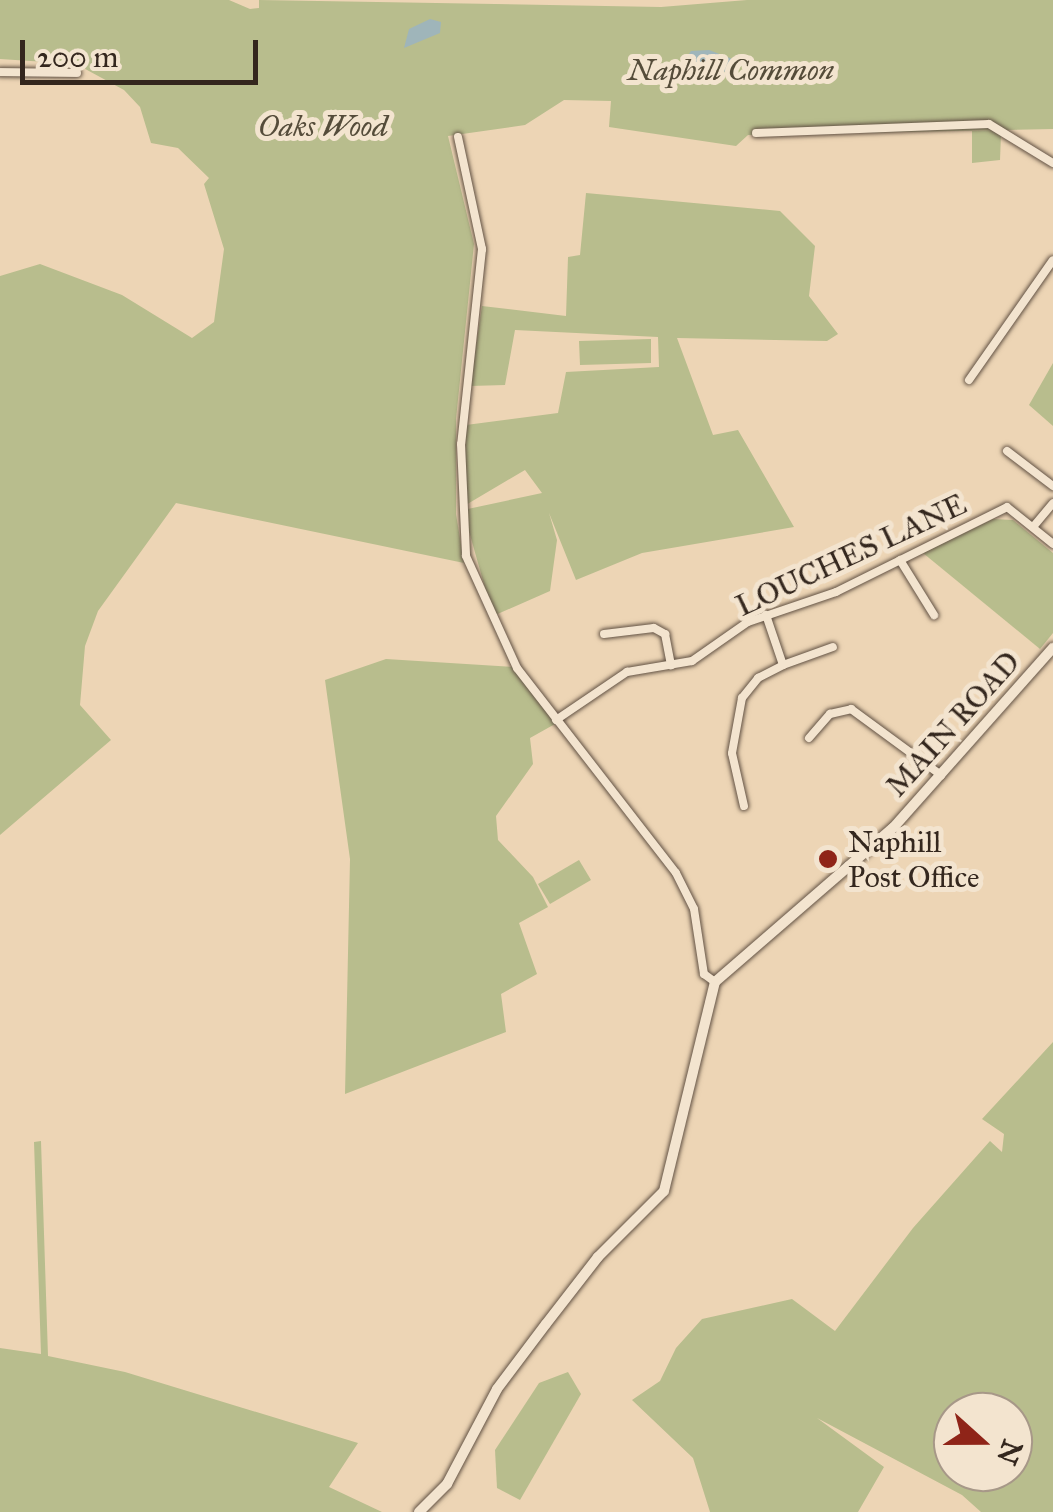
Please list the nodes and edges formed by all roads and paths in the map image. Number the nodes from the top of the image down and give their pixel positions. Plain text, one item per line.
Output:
1 (0, 72) edge
2 (77, 73) dead end
3 (756, 133) dead end
4 (458, 137) dead end
5 (1053, 163) edge
6 (1053, 260) edge
7 (969, 380) dead end
8 (1008, 451) dead end
9 (1053, 486) edge
10 (1053, 503) edge
11 (1033, 528) junction
12 (1053, 544) edge
13 (900, 560) junction
14 (766, 615) junction
15 (934, 616) dead end
16 (604, 634) dead end
17 (833, 647) dead end
18 (1053, 648) edge
19 (671, 665) junction
20 (783, 665) junction
21 (556, 720) junction
22 (808, 738) dead end
23 (941, 775) junction
24 (744, 806) dead end
25 (712, 986) junction
26 (419, 1512) edge

1 - 2 street
3 - 5 street
4 - 21 street
6 - 7 street
8 - 9 street
10 - 11 street
11 - 12 street, LOUCHES LANE
11 - 13 street, LOUCHES LANE
13 - 14 street, LOUCHES LANE
13 - 15 street
14 - 19 street, LOUCHES LANE
14 - 20 street
16 - 19 street
17 - 20 street
18 - 23 street, MAIN ROAD
19 - 21 street, LOUCHES LANE
20 - 24 street
21 - 25 street
22 - 23 street
23 - 25 street, MAIN ROAD
25 - 26 street

